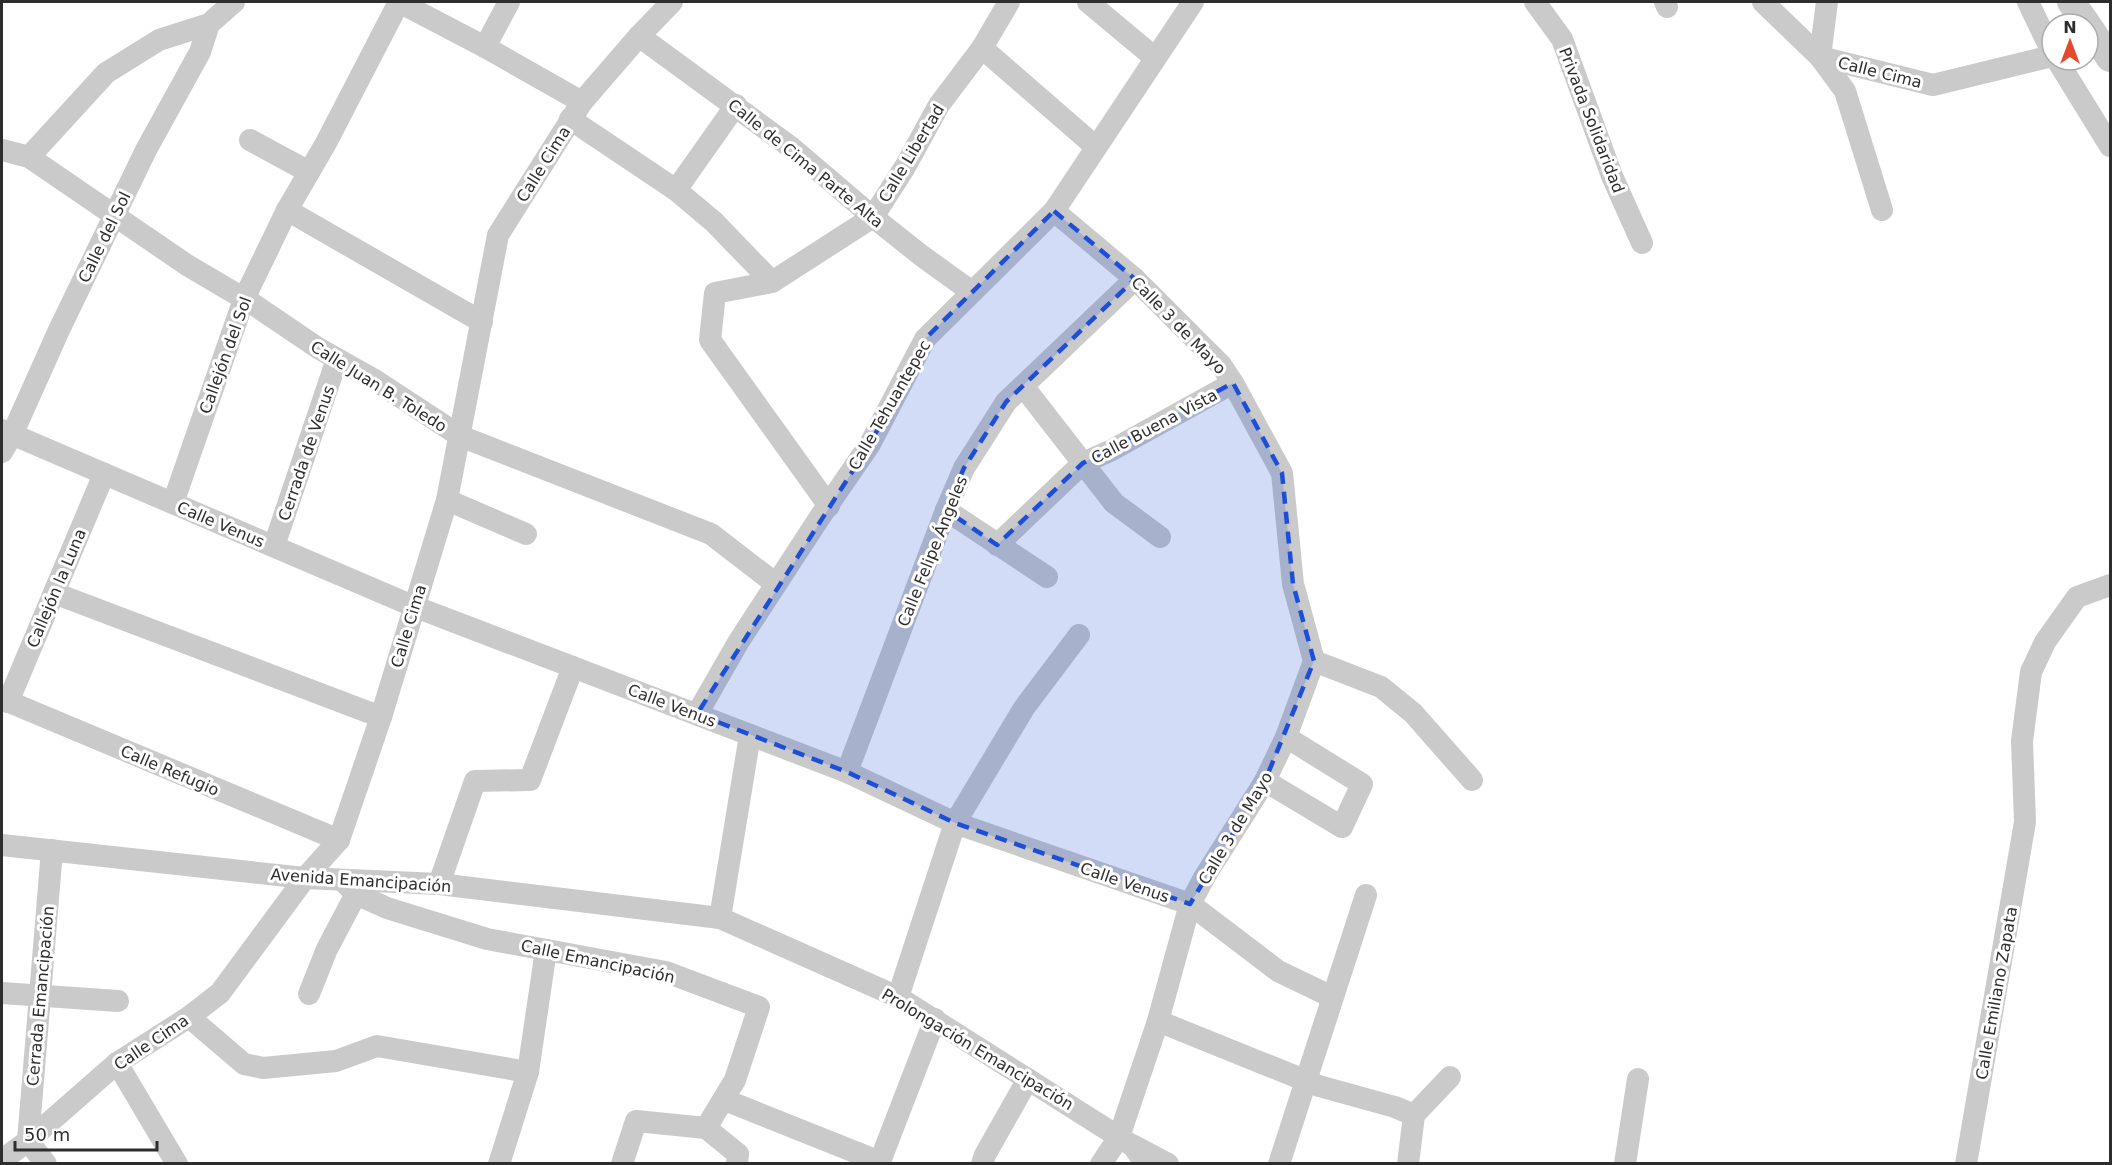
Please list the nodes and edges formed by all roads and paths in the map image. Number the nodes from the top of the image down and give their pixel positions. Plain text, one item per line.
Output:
1 (234, 2) edge
2 (399, 2) edge
3 (509, 2) edge
4 (672, 2) edge
5 (1009, 2) edge
6 (1088, 2) edge
7 (1193, 2) edge
8 (1535, 2) edge
9 (1763, 2) edge
10 (1827, 2) edge
11 (2028, 2) edge
12 (209, 24) junction
13 (2040, 28) edge
14 (639, 36) junction
15 (2100, 44) edge
16 (485, 46) junction
17 (982, 48) junction
18 (1820, 57) junction
19 (2040, 57) edge
20 (1155, 58) junction
21 (2110, 58) edge
22 (2064, 72) edge
23 (736, 105) junction
24 (576, 111) junction
25 (250, 140) dead end
26 (2110, 146) edge
27 (1096, 147) junction
28 (2, 150) edge
29 (29, 157) junction
30 (309, 172) junction
31 (676, 190) junction
32 (287, 210) junction
33 (1882, 210) dead end
34 (1054, 211) junction
35 (114, 215) junction
36 (873, 217) junction
37 (1642, 243) dead end
38 (1135, 279) junction
39 (772, 282) junction
40 (972, 292) junction
41 (244, 298) junction
42 (482, 322) junction
43 (337, 359) junction
44 (1233, 383) junction
45 (1023, 386) junction
46 (460, 436) junction
47 (5, 439) edge
48 (1083, 463) junction
49 (104, 474) junction
50 (447, 500) junction
51 (173, 503) junction
52 (829, 506) junction
53 (946, 510) junction
54 (526, 534) dead end
55 (1160, 537) dead end
56 (998, 545) junction
57 (274, 546) junction
58 (1047, 578) dead end
59 (776, 584) junction
60 (2110, 585) edge
61 (54, 593) junction
62 (413, 606) junction
63 (1079, 634) dead end
64 (1314, 661) junction
65 (573, 667) junction
66 (5, 701) edge
67 (697, 714) junction
68 (381, 717) junction
69 (750, 735) junction
70 (1286, 737) junction
71 (848, 772) junction
72 (1472, 780) dead end
73 (1265, 781) junction
74 (955, 823) junction
75 (339, 840) junction
76 (2, 846) edge
77 (52, 850) junction
78 (305, 878) junction
79 (440, 884) junction
80 (349, 887) junction
81 (1366, 895) dead end
82 (1190, 904) junction
83 (720, 918) junction
84 (546, 950) junction
85 (2, 993) edge
86 (309, 994) dead end
87 (39, 997) junction
88 (898, 997) junction
89 (1332, 997) junction
90 (118, 1001) dead end
91 (189, 1017) junction
92 (935, 1019) junction
93 (1158, 1021) junction
94 (117, 1064) junction
95 (528, 1072) junction
96 (1450, 1077) dead end
97 (1028, 1079) junction
98 (1638, 1079) dead end
99 (1306, 1082) junction
100 (725, 1100) junction
101 (1414, 1115) junction
102 (706, 1128) junction
103 (28, 1141) junction
104 (1133, 1149) edge
105 (2, 1160) edge
106 (880, 1163) edge
107 (46, 1164) edge
108 (177, 1164) edge
109 (499, 1164) edge
110 (622, 1164) edge
111 (736, 1164) edge
112 (982, 1164) edge
113 (1101, 1164) edge
114 (1168, 1164) edge
115 (1279, 1164) edge
116 (1408, 1164) edge
117 (1625, 1164) edge
118 (1966, 1164) edge

1 - 12 street
2 - 16 street
2 - 30 street, Callejón del Sol
3 - 16 street
4 - 14 street, Calle Cima
5 - 17 street, Calle Libertad
6 - 20 street
7 - 20 street, Calle Tehuantepec
8 - 37 street, Privada Solidaridad
9 - 18 street, Calle Cima
10 - 18 street
11 - 13 street
12 - 29 street
12 - 35 street, Calle del Sol
14 - 23 street, Calle de Cima Parte Alta
14 - 24 street, Calle Cima
15 - 21 street
16 - 24 street
17 - 27 street
17 - 36 street, Calle Libertad
18 - 19 street, Calle Cima
18 - 33 street
20 - 27 street, Calle Tehuantepec
22 - 26 street
23 - 31 street
23 - 36 street, Calle de Cima Parte Alta
24 - 31 street
24 - 42 street, Calle Cima
25 - 30 street
27 - 34 street, Calle Tehuantepec
28 - 29 street, Calle Juan B. Toledo
29 - 35 street, Calle Juan B. Toledo
30 - 32 street, Callejón del Sol
31 - 39 street
32 - 41 street, Callejón del Sol
32 - 42 street
34 - 38 street, Calle 3 de Mayo
34 - 40 street, Calle Tehuantepec
35 - 41 street, Calle Juan B. Toledo
35 - 47 street, Calle del Sol
36 - 39 street, Calle Libertad
36 - 40 street, Calle de Cima Parte Alta
38 - 44 street, Calle 3 de Mayo
38 - 45 street, Calle Felipe Ángeles
39 - 52 street, Calle Libertad
40 - 52 street, Calle Tehuantepec
41 - 43 street, Calle Juan B. Toledo
41 - 51 street, Callejón del Sol
42 - 46 street, Calle Cima
43 - 46 street, Calle Juan B. Toledo
43 - 57 street, Cerrada de Venus
44 - 48 street, Calle Buena Vista
44 - 64 street, Calle 3 de Mayo
45 - 48 street
45 - 53 street, Calle Felipe Ángeles
46 - 50 street, Calle Cima
46 - 59 street, Calle Juan B. Toledo
47 - 49 street, Calle Venus
48 - 55 street
48 - 56 street, Calle Buena Vista
49 - 51 street, Calle Venus
49 - 61 street, Callejón la Luna
50 - 54 street
50 - 62 street, Calle Cima
51 - 57 street, Calle Venus
52 - 59 street, Calle Tehuantepec
53 - 56 street
53 - 71 street, Calle Felipe Ángeles
56 - 58 street
57 - 62 street, Calle Venus
59 - 67 street, Calle Tehuantepec
60 - 118 street, Calle Emiliano Zapata
61 - 66 street, Callejón la Luna
61 - 68 street
62 - 65 street, Calle Venus
62 - 68 street, Calle Cima
63 - 74 street
64 - 70 street, Calle 3 de Mayo
64 - 72 street
65 - 67 street, Calle Venus
65 - 79 street
66 - 75 street, Calle Refugio
67 - 69 street, Calle Venus
68 - 75 street, Calle Cima
69 - 71 street, Calle Venus
69 - 83 street
70 - 73 street, Calle 3 de Mayo
70 - 73 street
71 - 74 street, Calle Venus
73 - 82 street, Calle 3 de Mayo
74 - 82 street, Calle Venus
74 - 88 street
75 - 78 street, Calle Cima
76 - 77 street, Avenida Emancipación
77 - 78 street, Avenida Emancipación
77 - 87 street, Cerrada Emancipación
78 - 80 street, Avenida Emancipación
78 - 91 street, Calle Cima
79 - 80 street, Avenida Emancipación
79 - 83 street, Avenida Emancipación
80 - 84 street, Calle Emancipación
80 - 86 street
81 - 89 street
82 - 89 street, Calle Venus
82 - 93 street, Calle 3 de Mayo
83 - 88 street, Prolongación Emancipación
84 - 95 street
84 - 100 street, Calle Emancipación
85 - 87 street
87 - 90 street
87 - 103 street, Cerrada Emancipación
88 - 92 street, Prolongación Emancipación
89 - 99 street
91 - 94 street, Calle Cima
91 - 95 street
92 - 97 street, Prolongación Emancipación
92 - 106 street
93 - 99 street
93 - 104 street, Calle 3 de Mayo
94 - 103 street, Calle Cima
94 - 108 street
95 - 109 street
96 - 101 street
97 - 104 street, Prolongación Emancipación
97 - 112 street
98 - 117 street
99 - 101 street
99 - 115 street
100 - 102 street, Calle Emancipación
100 - 106 street
101 - 116 street
102 - 110 street
102 - 111 street
103 - 105 street, Calle Cima
103 - 107 street
104 - 113 street, Calle 3 de Mayo
104 - 114 street, Prolongación Emancipación

